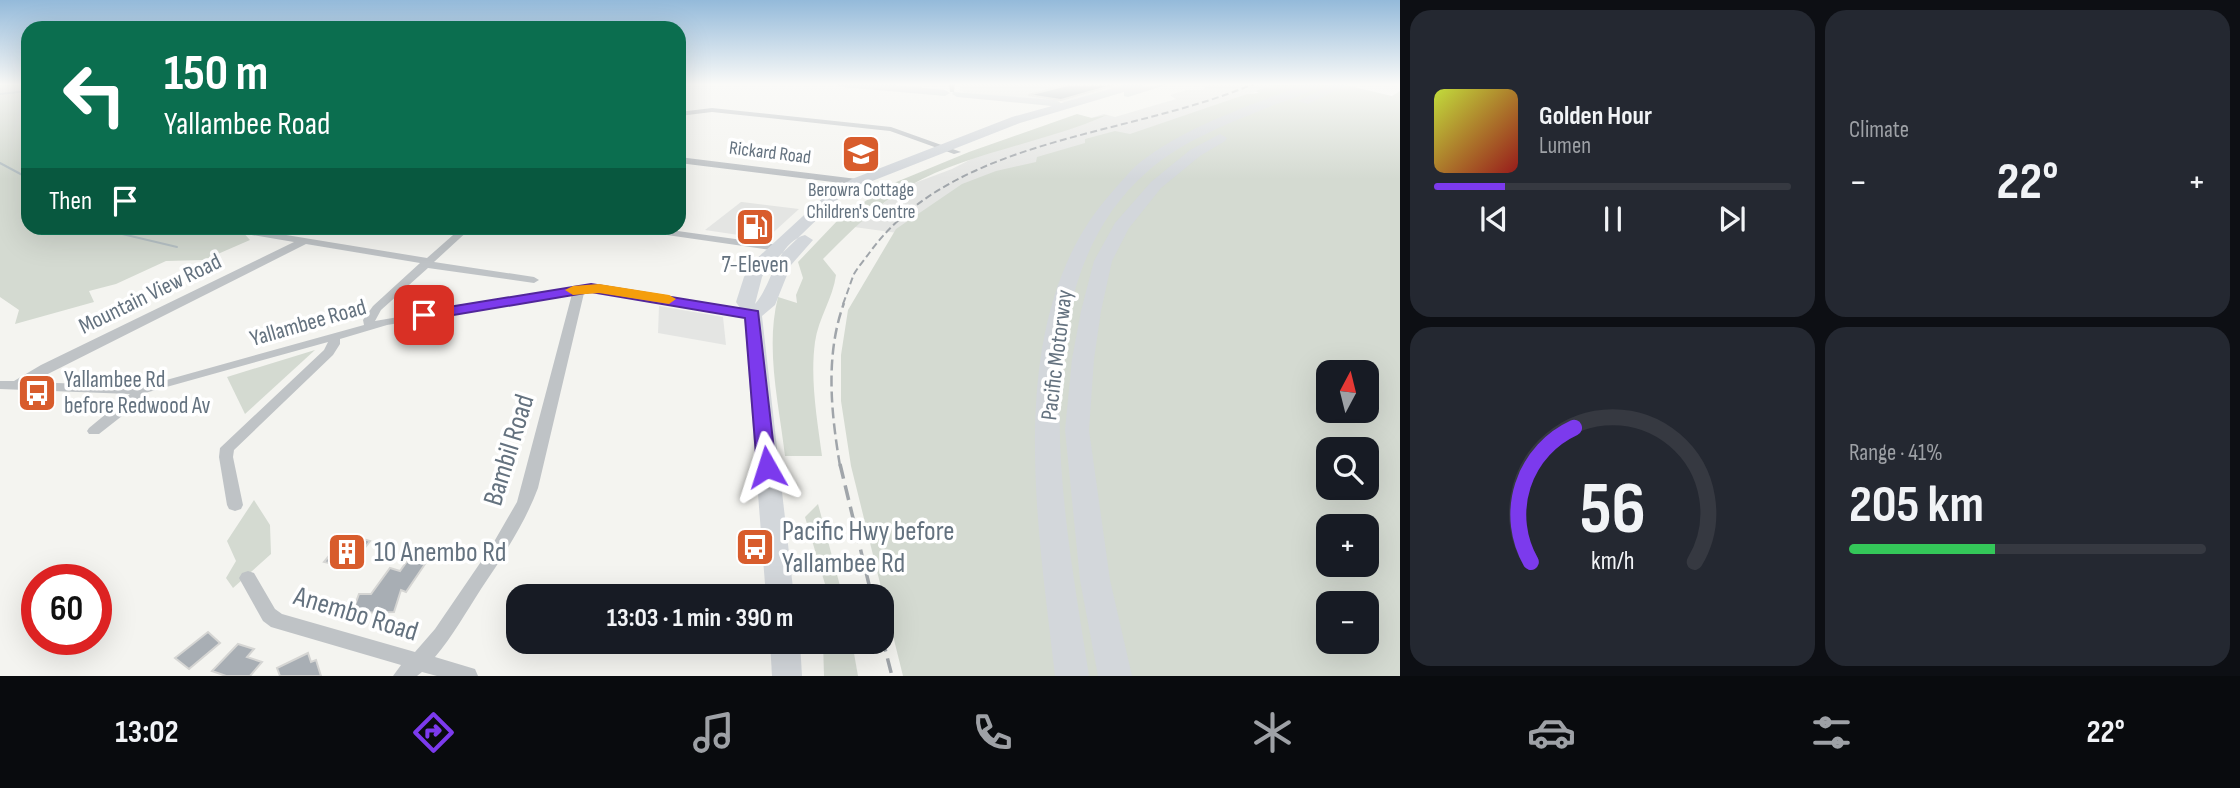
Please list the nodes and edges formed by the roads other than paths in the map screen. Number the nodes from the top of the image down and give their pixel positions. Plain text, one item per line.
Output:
1 (764, 116) edge
2 (1035, 116) edge
3 (1243, 116) edge
4 (1270, 116) edge
5 (951, 149) junction
6 (686, 161) edge
7 (857, 182) junction
8 (268, 235) edge
9 (458, 235) edge
10 (686, 235) edge
11 (304, 241) junction
12 (778, 248) junction
13 (427, 262) junction
14 (534, 279) dead end
15 (579, 289) junction
16 (753, 314) junction
17 (370, 326) junction
18 (334, 337) junction
19 (0, 385) edge
20 (16, 386) junction
21 (140, 390) junction
22 (94, 431) dead end
23 (235, 505) dead end
24 (248, 578) dead end
25 (779, 584) edge
26 (786, 654) edge
27 (419, 663) junction
28 (403, 676) edge
29 (468, 676) edge
30 (787, 676) edge
31 (1072, 676) edge
32 (1115, 676) edge

1 - 5 street
2 - 5 main road
3 - 31 highway, Pacific Motorway
4 - 32 highway, Pacific Motorway
5 - 7 main road
5 - 16 main road
6 - 7 street, Rickard Road
7 - 12 main road
8 - 11 street
9 - 13 street
10 - 12 street
11 - 13 street
11 - 20 street, Mountain View Road
12 - 16 main road
13 - 14 street
13 - 17 street
15 - 16 street, Yallambee Road
15 - 17 street, Yallambee Road
15 - 27 street, Bambil Road
16 - 25 main road
17 - 18 street, Yallambee Road
18 - 21 street, Yallambee Road
18 - 23 street
19 - 20 street, Yallambee Road
20 - 21 street, Yallambee Road
21 - 22 street
24 - 27 street, Anembo Road
26 - 30 main road
27 - 28 street, Bambil Road
27 - 29 street, Anembo Road

